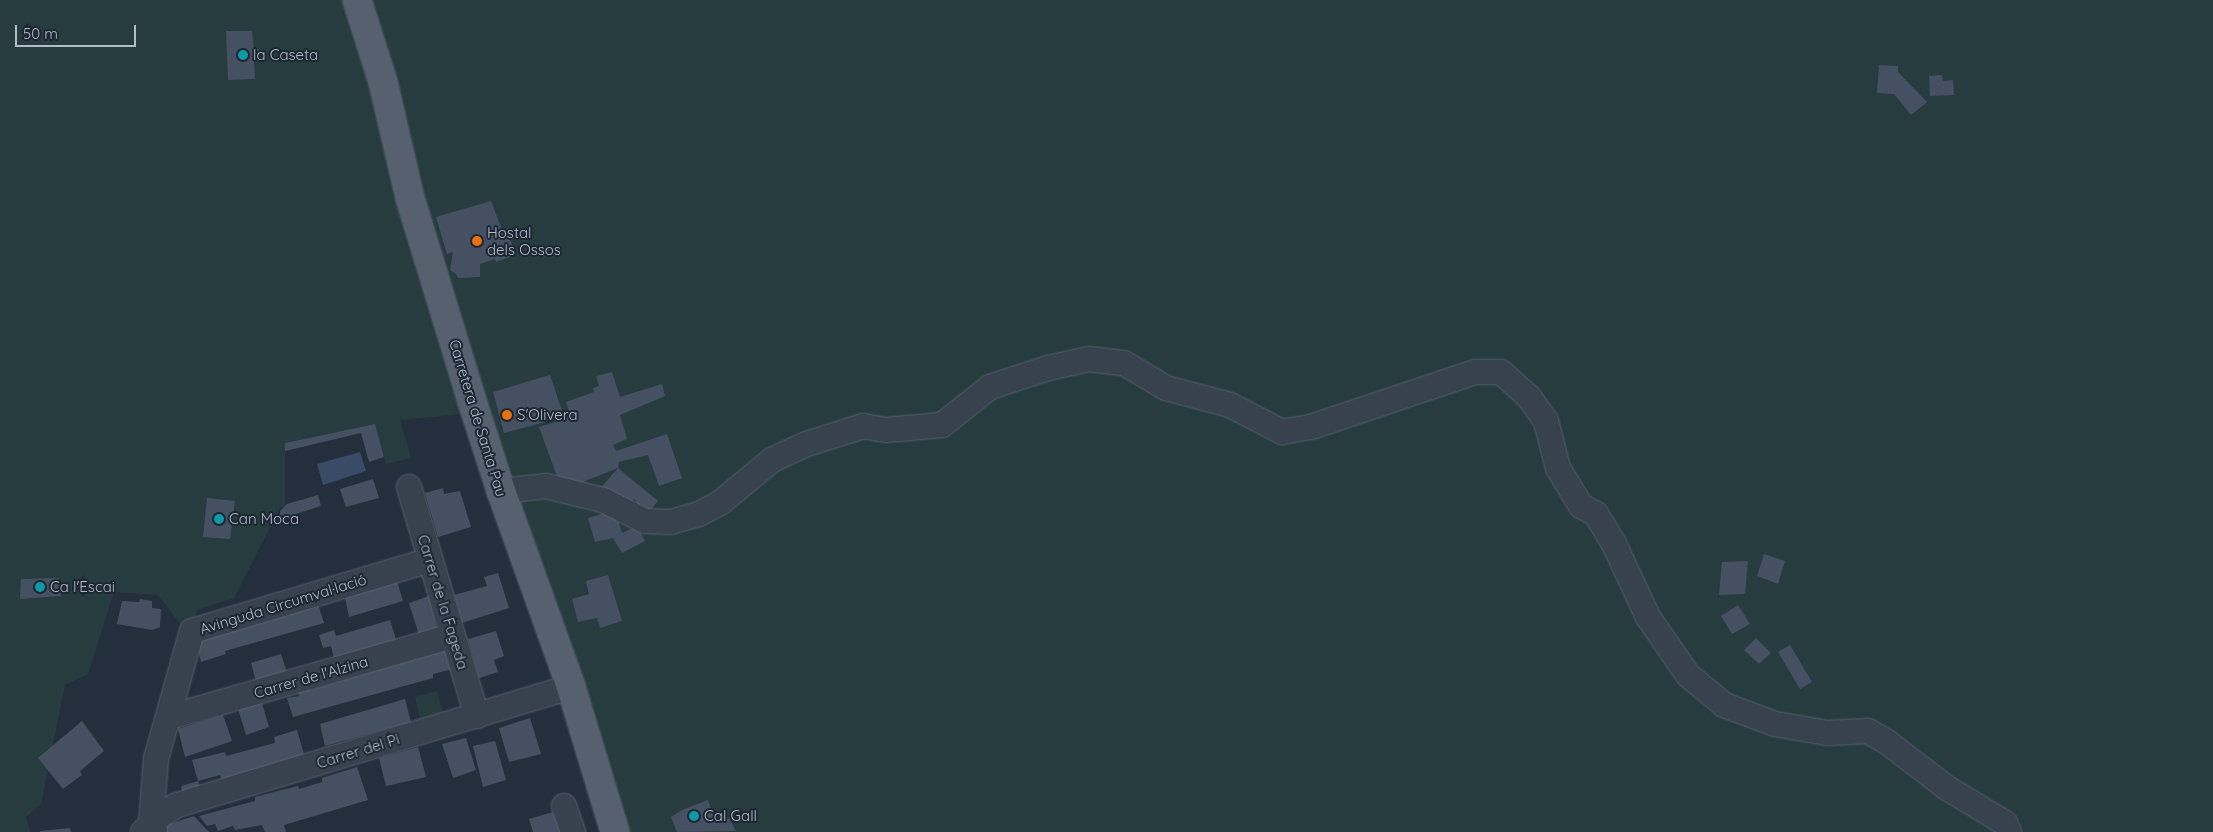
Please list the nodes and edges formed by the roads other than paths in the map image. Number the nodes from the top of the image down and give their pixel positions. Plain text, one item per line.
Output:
1 (357, 0) edge
2 (409, 487) dead end
3 (501, 491) junction
4 (430, 560) junction
5 (453, 636) junction
6 (571, 687) junction
7 (477, 716) junction
8 (170, 717) junction
9 (564, 806) dead end
10 (150, 829) edge
11 (573, 832) edge
12 (615, 832) edge
13 (2009, 832) edge

1 - 3 main road, Carretera de Santa Pau
2 - 4 street, Carrer de la Fageda
3 - 6 main road, Carretera de Santa Pau
3 - 13 street
4 - 5 street, Carrer de la Fageda
4 - 8 street, Avinguda Circumval·lació
5 - 7 street, Carrer de la Fageda
5 - 8 street, Carrer de l'Alzina
6 - 7 street, Carrer del Pi
6 - 12 main road, Carretera de Santa Pau
7 - 10 street, Carrer del Pi
8 - 10 street, Avinguda Circumval·lació
9 - 11 street

